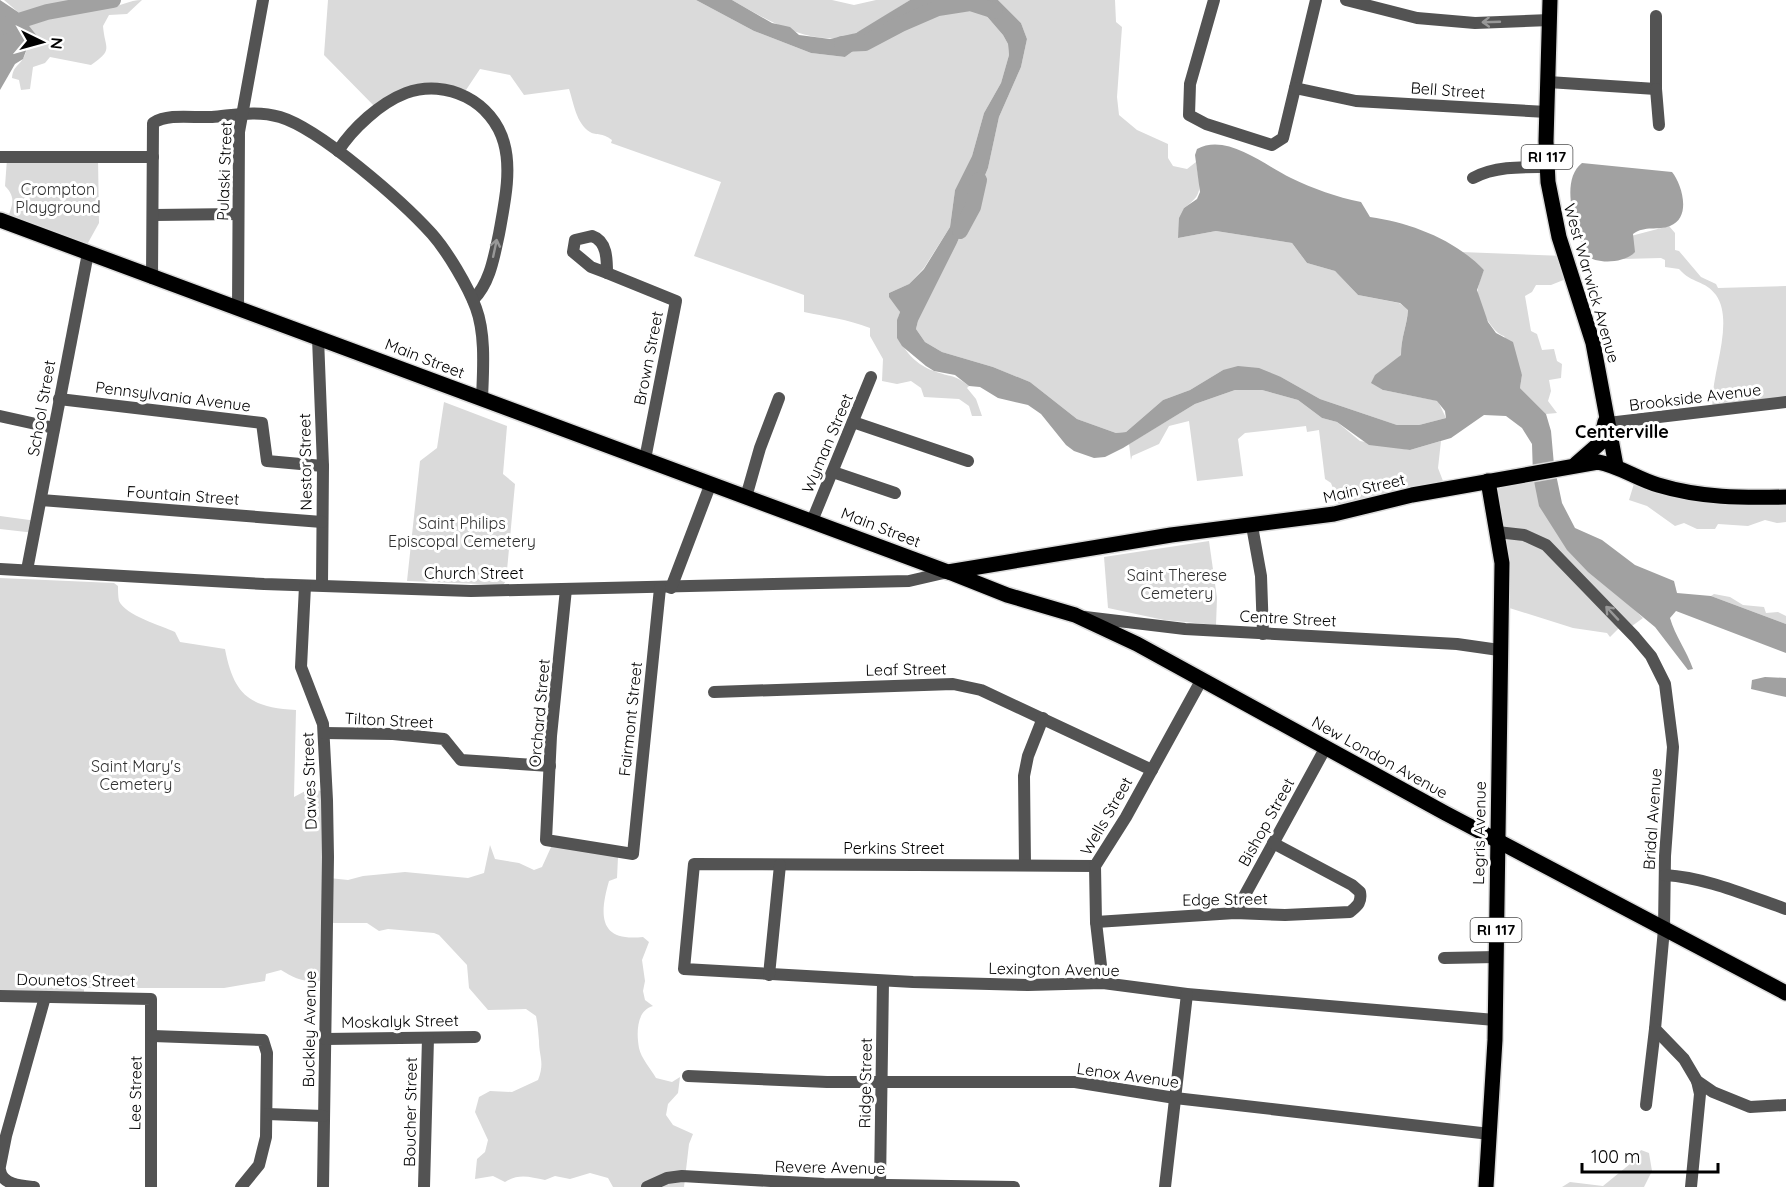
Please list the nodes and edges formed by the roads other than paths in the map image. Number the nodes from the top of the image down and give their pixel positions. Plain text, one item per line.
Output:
1 (263, 0) edge
2 (1214, 0) edge
3 (1316, 0) edge
4 (1346, 0) edge
5 (1550, 0) edge
6 (1656, 16) dead end
7 (1550, 20) junction
8 (1548, 82) junction
9 (1295, 88) junction
10 (1656, 89) junction
11 (1547, 112) junction
12 (242, 113) junction
13 (1659, 125) dead end
14 (338, 151) junction
15 (153, 157) junction
16 (0, 158) edge
17 (1547, 167) junction
18 (1473, 178) dead end
19 (238, 214) junction
20 (154, 215) junction
21 (0, 220) edge
22 (88, 253) junction
23 (607, 273) dead end
24 (152, 278) junction
25 (473, 300) junction
26 (238, 309) junction
27 (318, 338) junction
28 (871, 377) dead end
29 (779, 398) dead end
30 (59, 399) junction
31 (482, 399) junction
32 (1786, 402) edge
33 (0, 416) edge
34 (1607, 418) junction
35 (854, 422) junction
36 (54, 428) junction
37 (645, 459) junction
38 (968, 461) dead end
39 (1573, 465) junction
40 (323, 466) junction
41 (1617, 466) junction
42 (833, 472) junction
43 (1488, 481) junction
44 (711, 483) junction
45 (895, 493) dead end
46 (746, 496) junction
47 (1786, 497) edge
48 (41, 500) junction
49 (812, 521) junction
50 (322, 522) junction
51 (1252, 526) junction
52 (1497, 532) junction
53 (0, 569) edge
54 (27, 570) junction
55 (948, 572) junction
56 (322, 585) junction
57 (305, 586) junction
58 (666, 588) junction
59 (566, 589) junction
60 (1075, 615) junction
61 (1263, 634) junction
62 (1499, 650) junction
63 (1202, 679) junction
64 (714, 692) dead end
65 (1043, 718) junction
66 (324, 733) junction
67 (1326, 747) junction
68 (550, 766) junction
69 (1152, 770) junction
70 (1497, 839) junction
71 (546, 840) joint
72 (1272, 843) junction
73 (780, 865) junction
74 (1025, 866) junction
75 (1095, 866) junction
76 (328, 872) joint
77 (1665, 875) junction
78 (1786, 909) edge
79 (1235, 913) junction
80 (1096, 922) junction
81 (1664, 929) junction
82 (1496, 957) junction
83 (1443, 958) dead end
84 (684, 969) joint
85 (769, 975) junction
86 (883, 981) junction
87 (1103, 983) junction
88 (1785, 990) edge
89 (1187, 994) junction
90 (0, 996) edge
91 (45, 996) junction
92 (151, 999) joint
93 (1495, 1020) junction
94 (1654, 1029) junction
95 (153, 1036) junction
96 (475, 1037) dead end
97 (428, 1038) junction
98 (325, 1039) junction
99 (688, 1076) dead end
100 (1697, 1081) junction
101 (881, 1082) junction
102 (1174, 1098) junction
103 (1646, 1105) dead end
104 (1786, 1105) edge
105 (267, 1114) junction
106 (323, 1116) junction
107 (1490, 1134) junction
108 (0, 1168) edge
109 (880, 1185) junction
110 (34, 1187) edge
111 (151, 1187) edge
112 (241, 1187) edge
113 (323, 1187) edge
114 (424, 1187) edge
115 (647, 1187) edge
116 (1014, 1187) edge
117 (1165, 1187) edge
118 (1486, 1187) edge
119 (1690, 1187) edge

1 - 12 street, Pulaski Street
2 - 9 street
3 - 9 street
7 -> 4 street
5 - 7 main road, West Warwick Avenue / RI 117
6 - 10 street
7 - 8 main road, West Warwick Avenue / RI 117
8 - 10 street
8 - 11 main road, West Warwick Avenue / RI 117
9 - 11 street, Bell Street
10 - 13 street
11 - 17 main road, West Warwick Avenue / RI 117
12 - 14 street
12 - 15 street
12 - 19 street, Pulaski Street
14 - 25 street
25 -> 14 street
15 - 16 street
15 - 20 street
17 - 18 street
17 - 34 main road, West Warwick Avenue / RI 117
19 - 20 street
19 - 26 street, Pulaski Street
20 - 24 street
21 - 22 main road, Main Street
22 - 24 main road, Main Street
22 - 30 street, School Street
23 - 37 street, Brown Street
24 - 26 main road, Main Street
25 - 31 street
26 - 27 main road, Main Street
27 - 31 main road, Main Street
27 - 40 street, Nestor Street
28 - 35 street, Wyman Street
29 - 46 street
30 - 36 street, School Street
30 - 40 street, Pennsylvania Avenue
31 - 37 main road, Main Street
32 - 34 street, Brookside Avenue
33 - 36 street
34 - 39 main road
34 - 41 main road, West Warwick Avenue / RI 117
35 - 38 street
35 - 42 street, Wyman Street
36 - 48 street, School Street
37 - 44 main road, Main Street
39 - 41 main road, Main Street
39 - 43 main road, Main Street
40 - 50 street, Nestor Street
41 - 47 main road, Main Street
42 - 45 street
42 - 49 street, Wyman Street
43 - 51 main road, Main Street
43 - 52 main road, Legris Avenue / RI 117
44 - 46 main road, Main Street
44 - 58 street, Fairmont Street
46 - 49 main road, Main Street
48 - 50 street, Fountain Street
48 - 54 street, School Street
49 - 55 main road, Main Street
50 - 56 street, Nestor Street
51 - 55 main road, Main Street
51 - 61 street
52 - 62 main road, Legris Avenue / RI 117
77 -> 52 street, Bridal Avenue
53 - 54 street, Church Street
54 - 57 street, Church Street
55 - 58 street, Church Street
55 - 60 main road, New London Avenue
56 - 57 street, Church Street
56 - 59 street, Church Street
57 - 66 street, Dawes Street
58 - 59 street, Church Street
58 - 71 street, Fairmont Street
59 - 68 street, Orchard Street
60 - 61 street, Centre Street
60 - 63 main road, New London Avenue
61 - 62 street, Centre Street
62 - 70 main road, Legris Avenue / RI 117
63 - 67 main road, New London Avenue
63 - 69 street, Wells Street
64 - 65 street, Leaf Street
65 - 69 street, Leaf Street
65 - 74 street
66 - 68 street, Tilton Street
66 - 76 street, Dawes Street
67 - 70 main road, New London Avenue
67 - 72 street, Bishop Street
68 - 71 street, Orchard Street
69 - 75 street, Wells Street
70 - 81 main road, New London Avenue
70 - 82 main road, Legris Avenue / RI 117
72 - 79 street, Bishop Street
72 - 79 street, Edge Street
73 - 74 street, Perkins Street
73 - 84 street, Perkins Street
73 - 85 street
74 - 75 street, Perkins Street
75 - 80 street, Wells Street
76 - 98 street, Buckley Avenue
77 - 78 street
77 - 81 street, Bridal Avenue
79 - 80 street, Edge Street
80 - 87 street, Wells Street
81 - 88 main road, New London Avenue
81 - 94 street, Bridal Avenue
82 - 83 street
82 - 93 main road, Legris Avenue / RI 117
84 - 85 street, Lexington Avenue
85 - 86 street, Lexington Avenue
86 - 87 street, Lexington Avenue
86 - 101 street, Ridge Street
87 - 89 street, Lexington Avenue
89 - 93 street, Lexington Avenue
89 - 102 street
90 - 91 street, Dounetos Street
91 - 92 street, Dounetos Street
91 - 108 street
92 - 95 street, Lee Street
93 - 107 main road, Legris Avenue / RI 117
94 - 100 street
94 - 103 street, Bridal Avenue
95 - 105 street
95 - 111 street, Lee Street
96 - 97 street, Moskalyk Street
97 - 98 street, Moskalyk Street
97 - 114 street, Boucher Street
98 - 106 street, Buckley Avenue
99 - 101 street, Lenox Avenue
100 - 104 street
100 - 119 street
101 - 102 street, Lenox Avenue
101 - 109 street, Ridge Street
102 - 107 street, Lenox Avenue
102 - 117 street
105 - 106 street
105 - 112 street
106 - 113 street, Buckley Avenue
107 - 118 main road, Legris Avenue / RI 117
108 - 110 street
109 - 115 street, Revere Avenue
109 - 116 street, Revere Avenue

